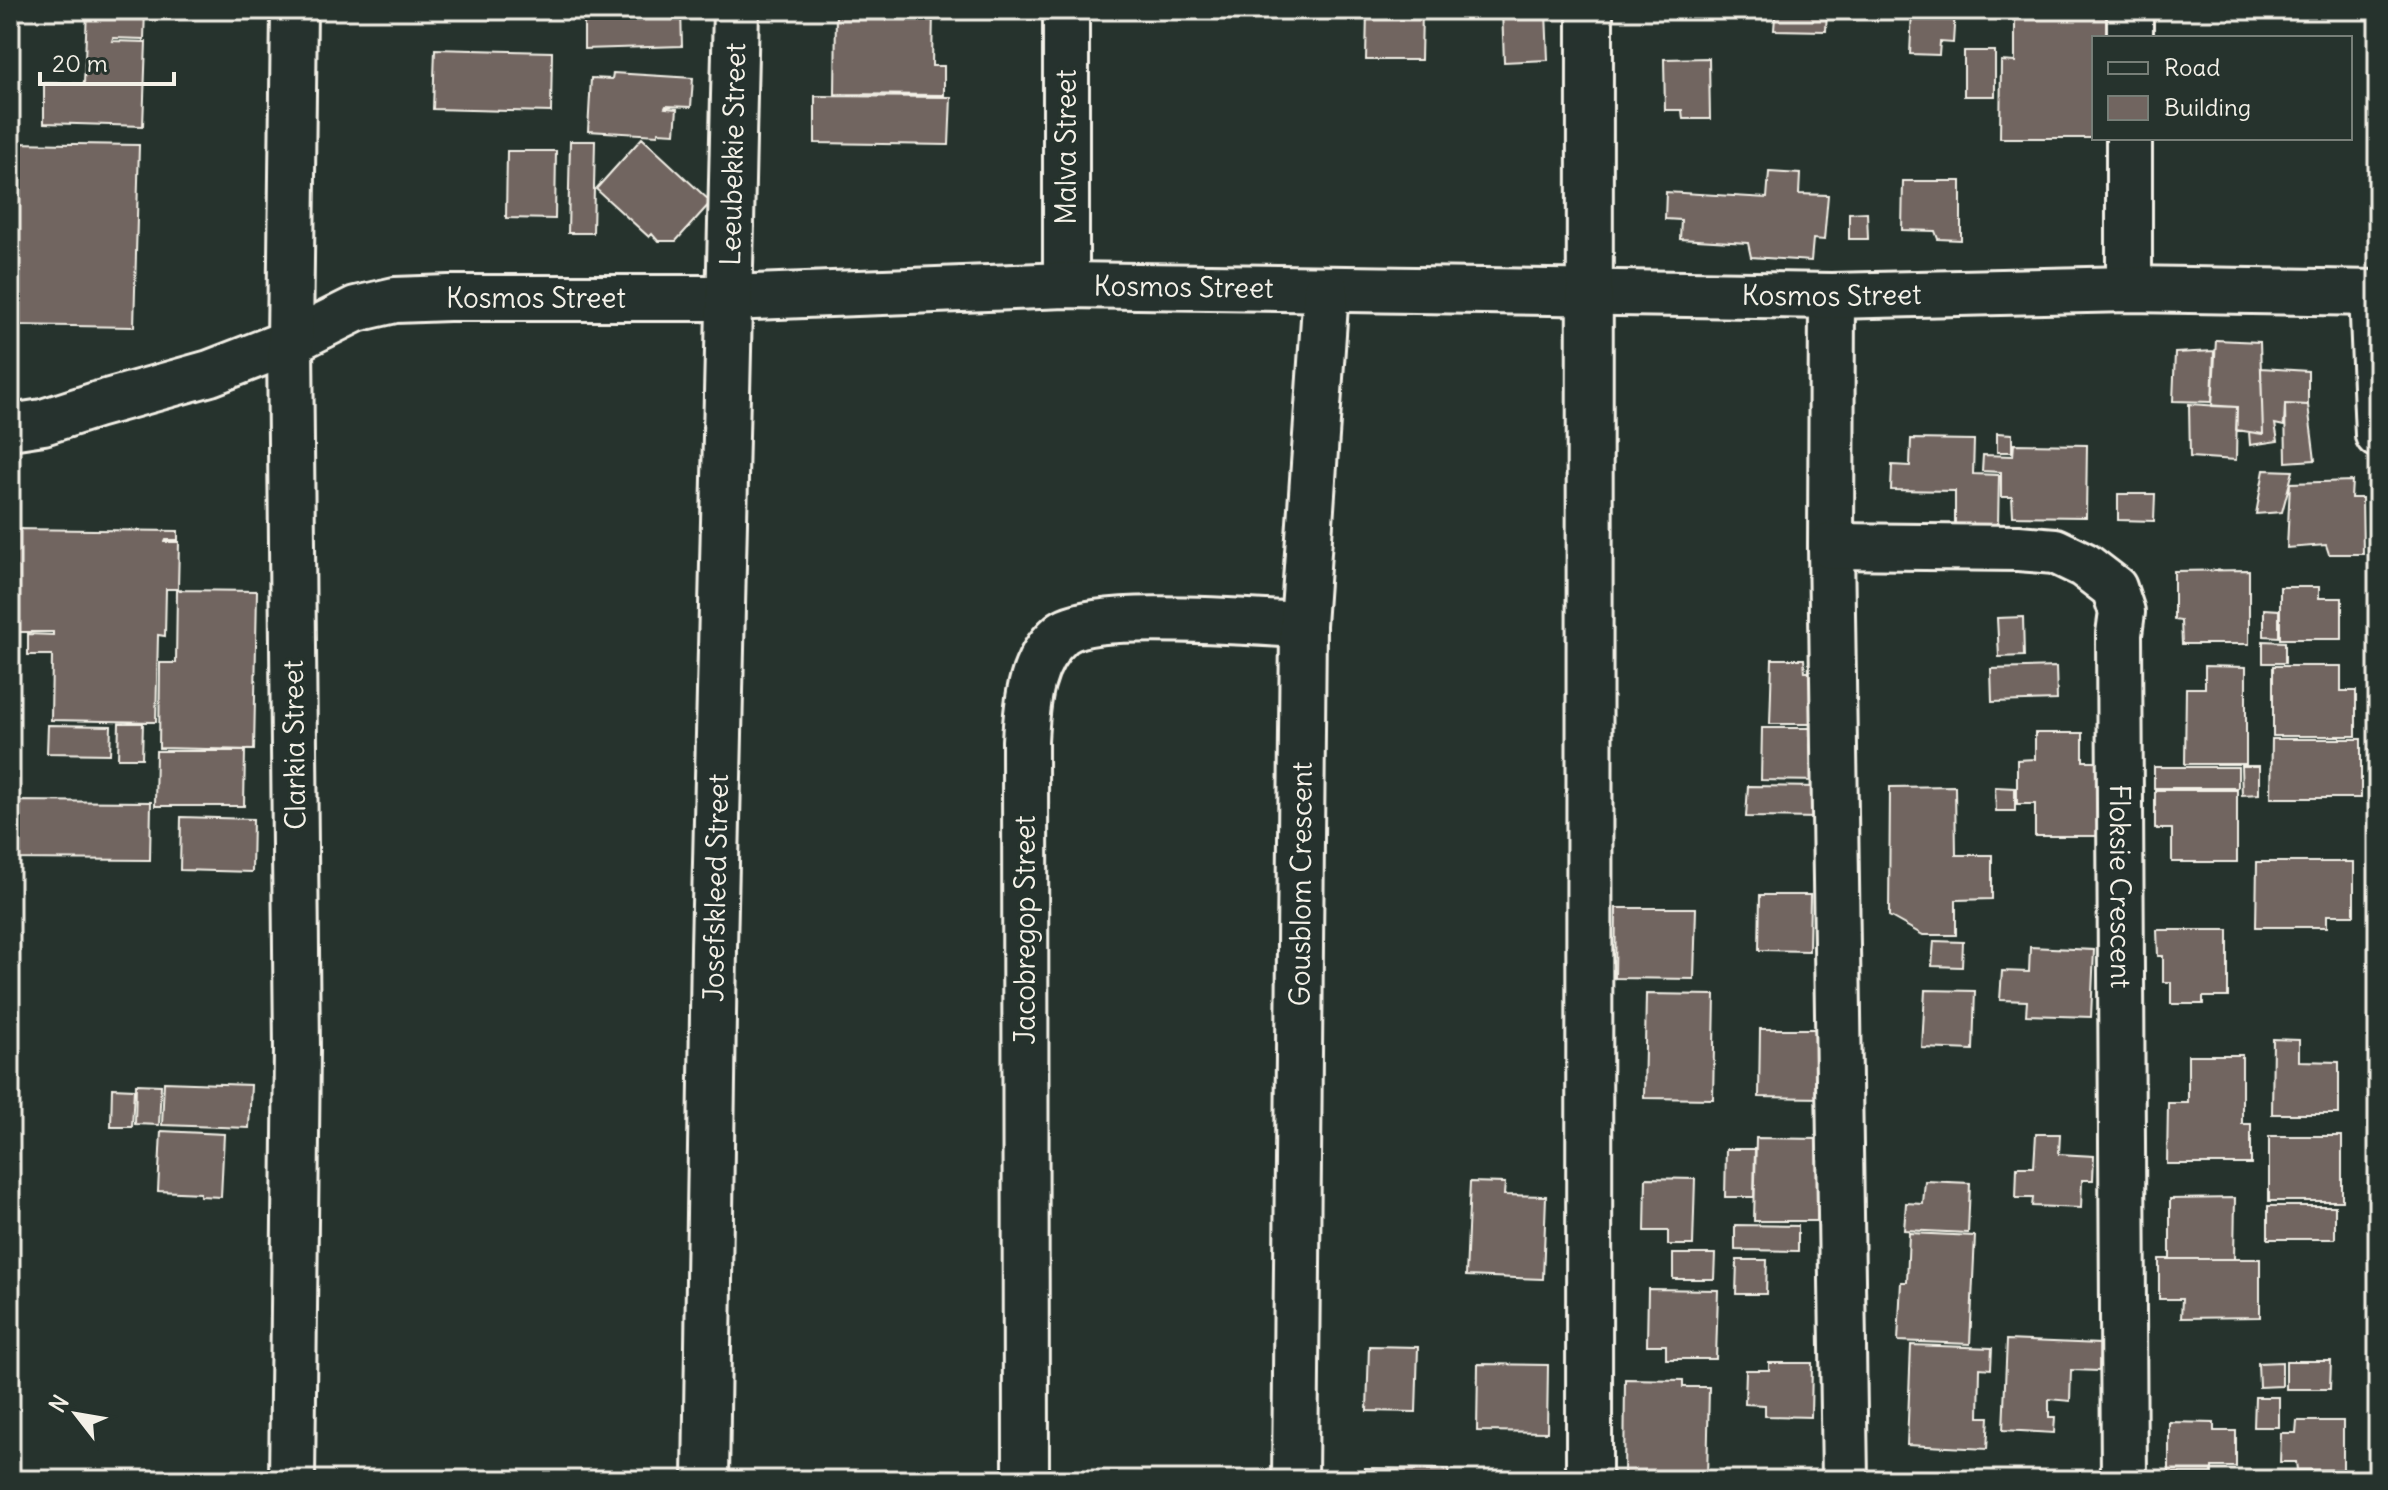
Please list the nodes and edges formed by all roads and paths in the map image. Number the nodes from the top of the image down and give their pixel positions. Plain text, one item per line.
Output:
1 (294, 10) edge
2 (736, 10) edge
3 (1066, 10) edge
4 (1590, 10) edge
5 (2130, 10) edge
6 (2130, 36) edge
7 (2129, 140) edge
8 (1066, 285) junction
9 (2129, 289) junction
10 (1326, 290) junction
11 (1590, 292) junction
12 (2375, 293) edge
13 (1832, 296) junction
14 (728, 298) junction
15 (290, 342) junction
16 (10, 427) edge
17 (2378, 435) edge
18 (1831, 546) junction
19 (1303, 625) junction
20 (292, 1480) edge
21 (706, 1480) edge
22 (1026, 1480) edge
23 (1295, 1480) edge
24 (1589, 1480) edge
25 (1845, 1480) edge
26 (2124, 1480) edge

1 - 15 street, Clarkia Street
2 - 14 street, Leeubekkie Street
3 - 8 street, Malva Street
4 - 11 street
5 - 6 street
7 - 9 street
8 - 10 street, Kosmos Street
8 - 14 street, Kosmos Street
9 - 12 street, Kosmos Street
9 - 13 street, Kosmos Street
10 - 11 street, Kosmos Street
10 - 19 street, Gousblom Crescent
11 - 13 street, Kosmos Street
11 - 24 street
12 - 17 street
13 - 18 street
14 - 15 street, Kosmos Street
14 - 21 street, Josefskleed Street
15 - 16 street, Kosmos Street
15 - 20 street, Clarkia Street
18 - 25 street
18 - 26 street, Floksie Crescent
19 - 22 street, Jacobregop Street
19 - 23 street, Gousblom Crescent

